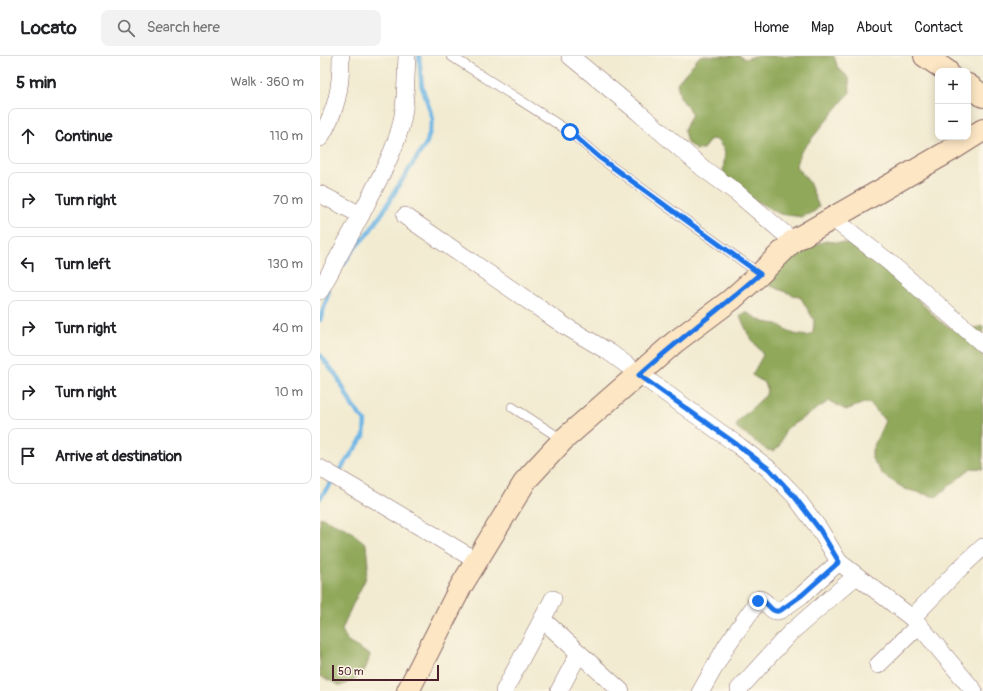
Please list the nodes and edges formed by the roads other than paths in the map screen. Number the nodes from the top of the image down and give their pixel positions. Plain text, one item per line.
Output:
1 (341, 56) edge
2 (407, 56) edge
3 (451, 56) edge
4 (570, 56) edge
5 (925, 56) edge
6 (943, 68) edge
7 (971, 87) edge
8 (983, 96) edge
9 (324, 120) edge
10 (983, 130) edge
11 (320, 138) edge
12 (320, 194) edge
13 (361, 215) junction
14 (405, 216) dead end
15 (832, 218) junction
16 (793, 241) junction
17 (760, 274) junction
18 (320, 291) edge
19 (983, 344) edge
20 (639, 375) junction
21 (512, 407) dead end
22 (563, 440) junction
23 (332, 475) edge
24 (983, 547) edge
25 (477, 561) junction
26 (839, 562) junction
27 (856, 576) junction
28 (553, 599) dead end
29 (542, 619) junction
30 (915, 621) junction
31 (579, 653) junction
32 (878, 665) dead end
33 (739, 689) dead end
34 (408, 691) edge
35 (504, 691) edge
36 (559, 691) edge
37 (621, 691) edge
38 (701, 691) edge
39 (974, 691) edge

1 - 9 street
2 - 13 street
3 - 17 lane
4 - 16 street
5 - 6 street
7 - 8 street
9 - 11 street
10 - 15 street
12 - 13 street
13 - 18 street
14 - 20 street
15 - 16 street
15 - 19 street
16 - 17 street
17 - 20 street
20 - 22 street
20 - 26 street
21 - 22 lane
22 - 25 street
23 - 25 street
24 - 30 street
25 - 34 street
26 - 27 street
26 - 38 street
27 - 30 street
27 - 33 street
28 - 29 street
29 - 31 street
29 - 35 street
30 - 32 street
30 - 39 street
31 - 36 street
31 - 37 street

